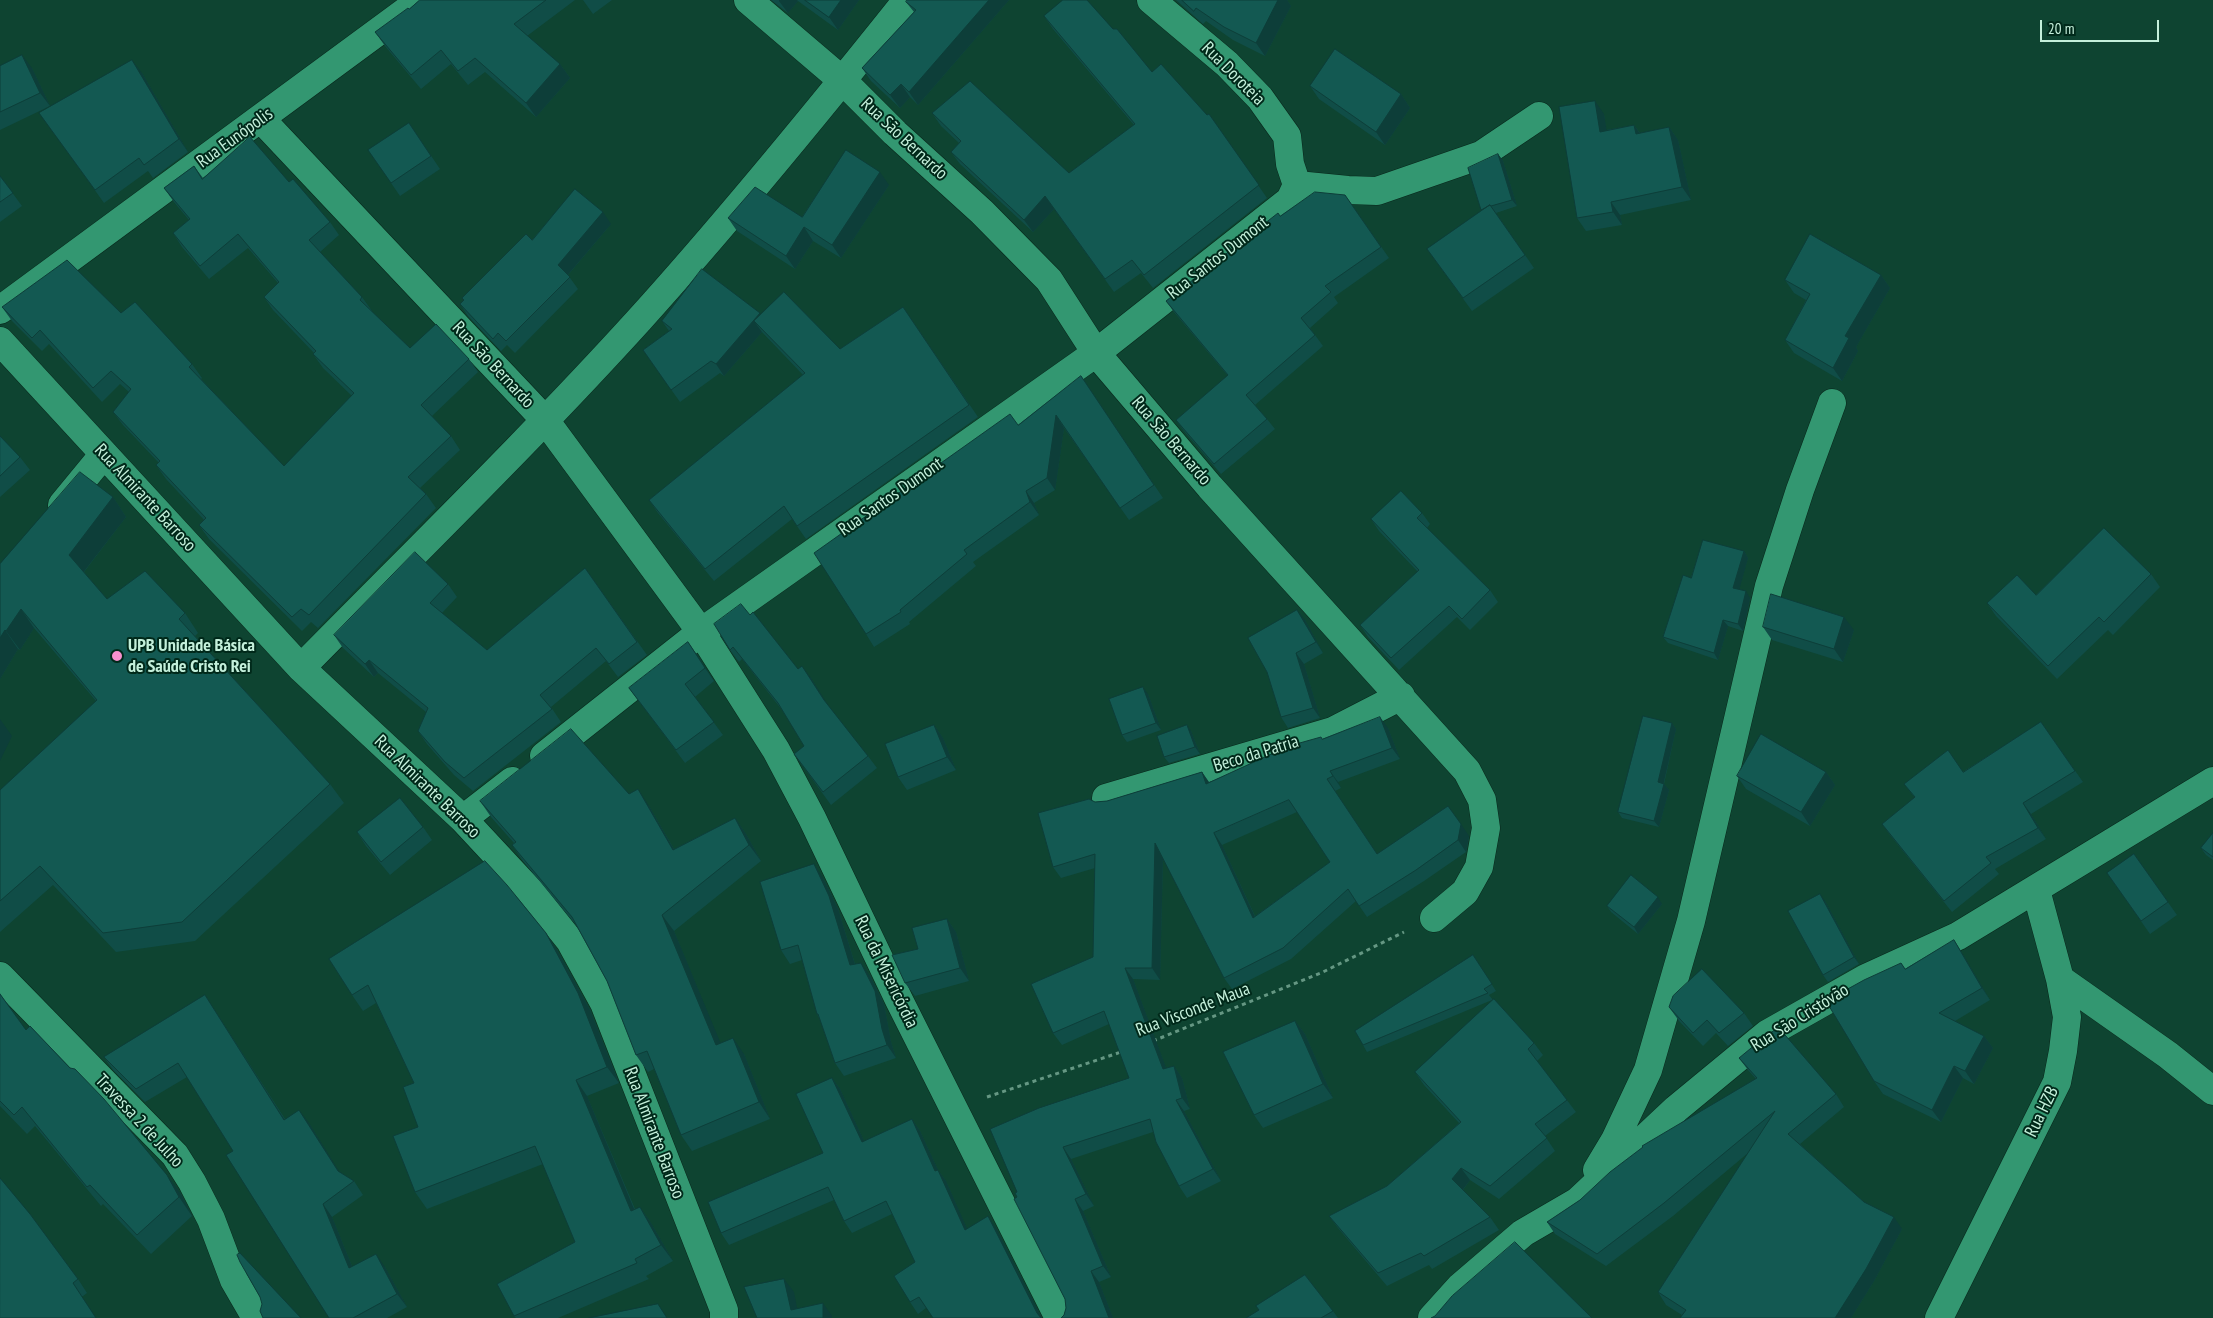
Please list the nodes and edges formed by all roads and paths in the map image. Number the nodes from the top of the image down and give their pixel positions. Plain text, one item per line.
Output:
1 (421, 0) edge
2 (748, 0) edge
3 (907, 0) edge
4 (1150, 0) edge
5 (843, 81) junction
6 (1539, 116) dead end
7 (261, 119) junction
8 (1294, 174) junction
9 (0, 310) edge
10 (0, 341) edge
11 (1096, 353) junction
12 (1832, 403) dead end
13 (544, 420) junction
14 (104, 454) junction
15 (45, 525) edge
16 (701, 632) junction
17 (301, 668) junction
18 (1401, 696) junction
19 (2213, 781) edge
20 (1106, 798) dead end
21 (463, 819) junction
22 (2036, 890) junction
23 (1434, 918) joint
24 (0, 976) edge
25 (2060, 979) junction
26 (1147, 1043) edge
27 (1128, 1050) edge
28 (2213, 1091) edge
29 (953, 1107) junction
30 (1578, 1201) junction
31 (256, 1318) edge
32 (724, 1318) edge
33 (1059, 1318) edge
34 (1432, 1318) edge
35 (1938, 1318) edge

1 - 7 street, Rua Eunópolis
2 - 5 street, Rua São Bernardo
3 - 5 street
4 - 8 street, Rua Doroteia
5 - 11 street, Rua São Bernardo
5 - 13 street
6 - 8 street
7 - 9 street, Rua Eunópolis
7 - 13 street, Rua São Bernardo
8 - 11 street, Rua Santos Dumont
10 - 14 street, Rua Almirante Barroso
11 - 16 street, Rua Santos Dumont
11 - 18 street, Rua São Bernardo
12 - 30 street
13 - 16 street, Rua São Bernardo
13 - 17 street
14 - 15 street
14 - 17 street, Rua Almirante Barroso
16 - 21 street, Rua Santos Dumont
16 - 29 street, Rua da Misericórdia
17 - 21 street, Rua Almirante Barroso
18 - 20 street, Beco da Patria
18 - 23 street, Rua São Bernardo
19 - 22 street, Rua São Cristóvão
21 - 32 street, Rua Almirante Barroso
22 - 25 street, Rua HZB
22 - 30 street, Rua São Cristóvão
23 - 26 path, Rua Visconde Maua
24 - 31 street, Travessa 2 de Julho
25 - 28 street
25 - 35 street, Rua HZB
27 - 29 path, Rua Visconde Maua
29 - 33 street, Rua da Misericórdia
30 - 34 street, Rua São Cristóvão

